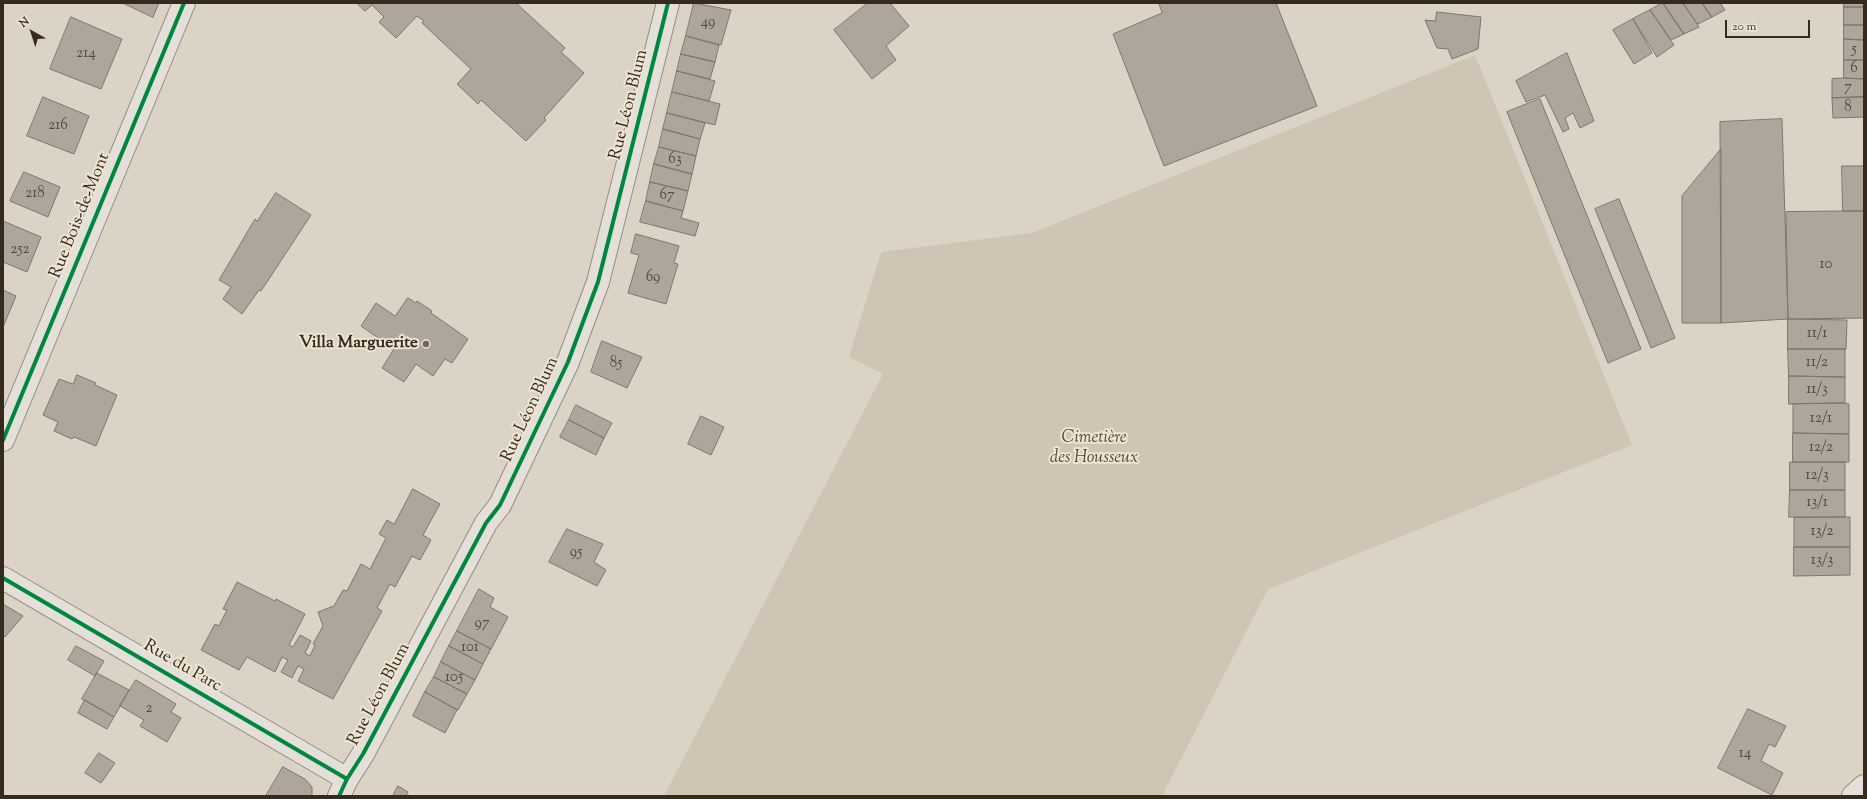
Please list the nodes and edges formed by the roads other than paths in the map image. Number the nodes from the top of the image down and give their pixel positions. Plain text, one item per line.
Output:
1 (184, 3) edge
2 (668, 3) edge
3 (3, 440) edge
4 (3, 578) edge
5 (1864, 786) edge
6 (343, 787) edge
7 (1853, 796) edge

1 - 3 street, Rue Bois-de-Mont
2 - 6 street, Rue Léon Blum
4 - 6 street, Rue du Parc
5 - 7 street

